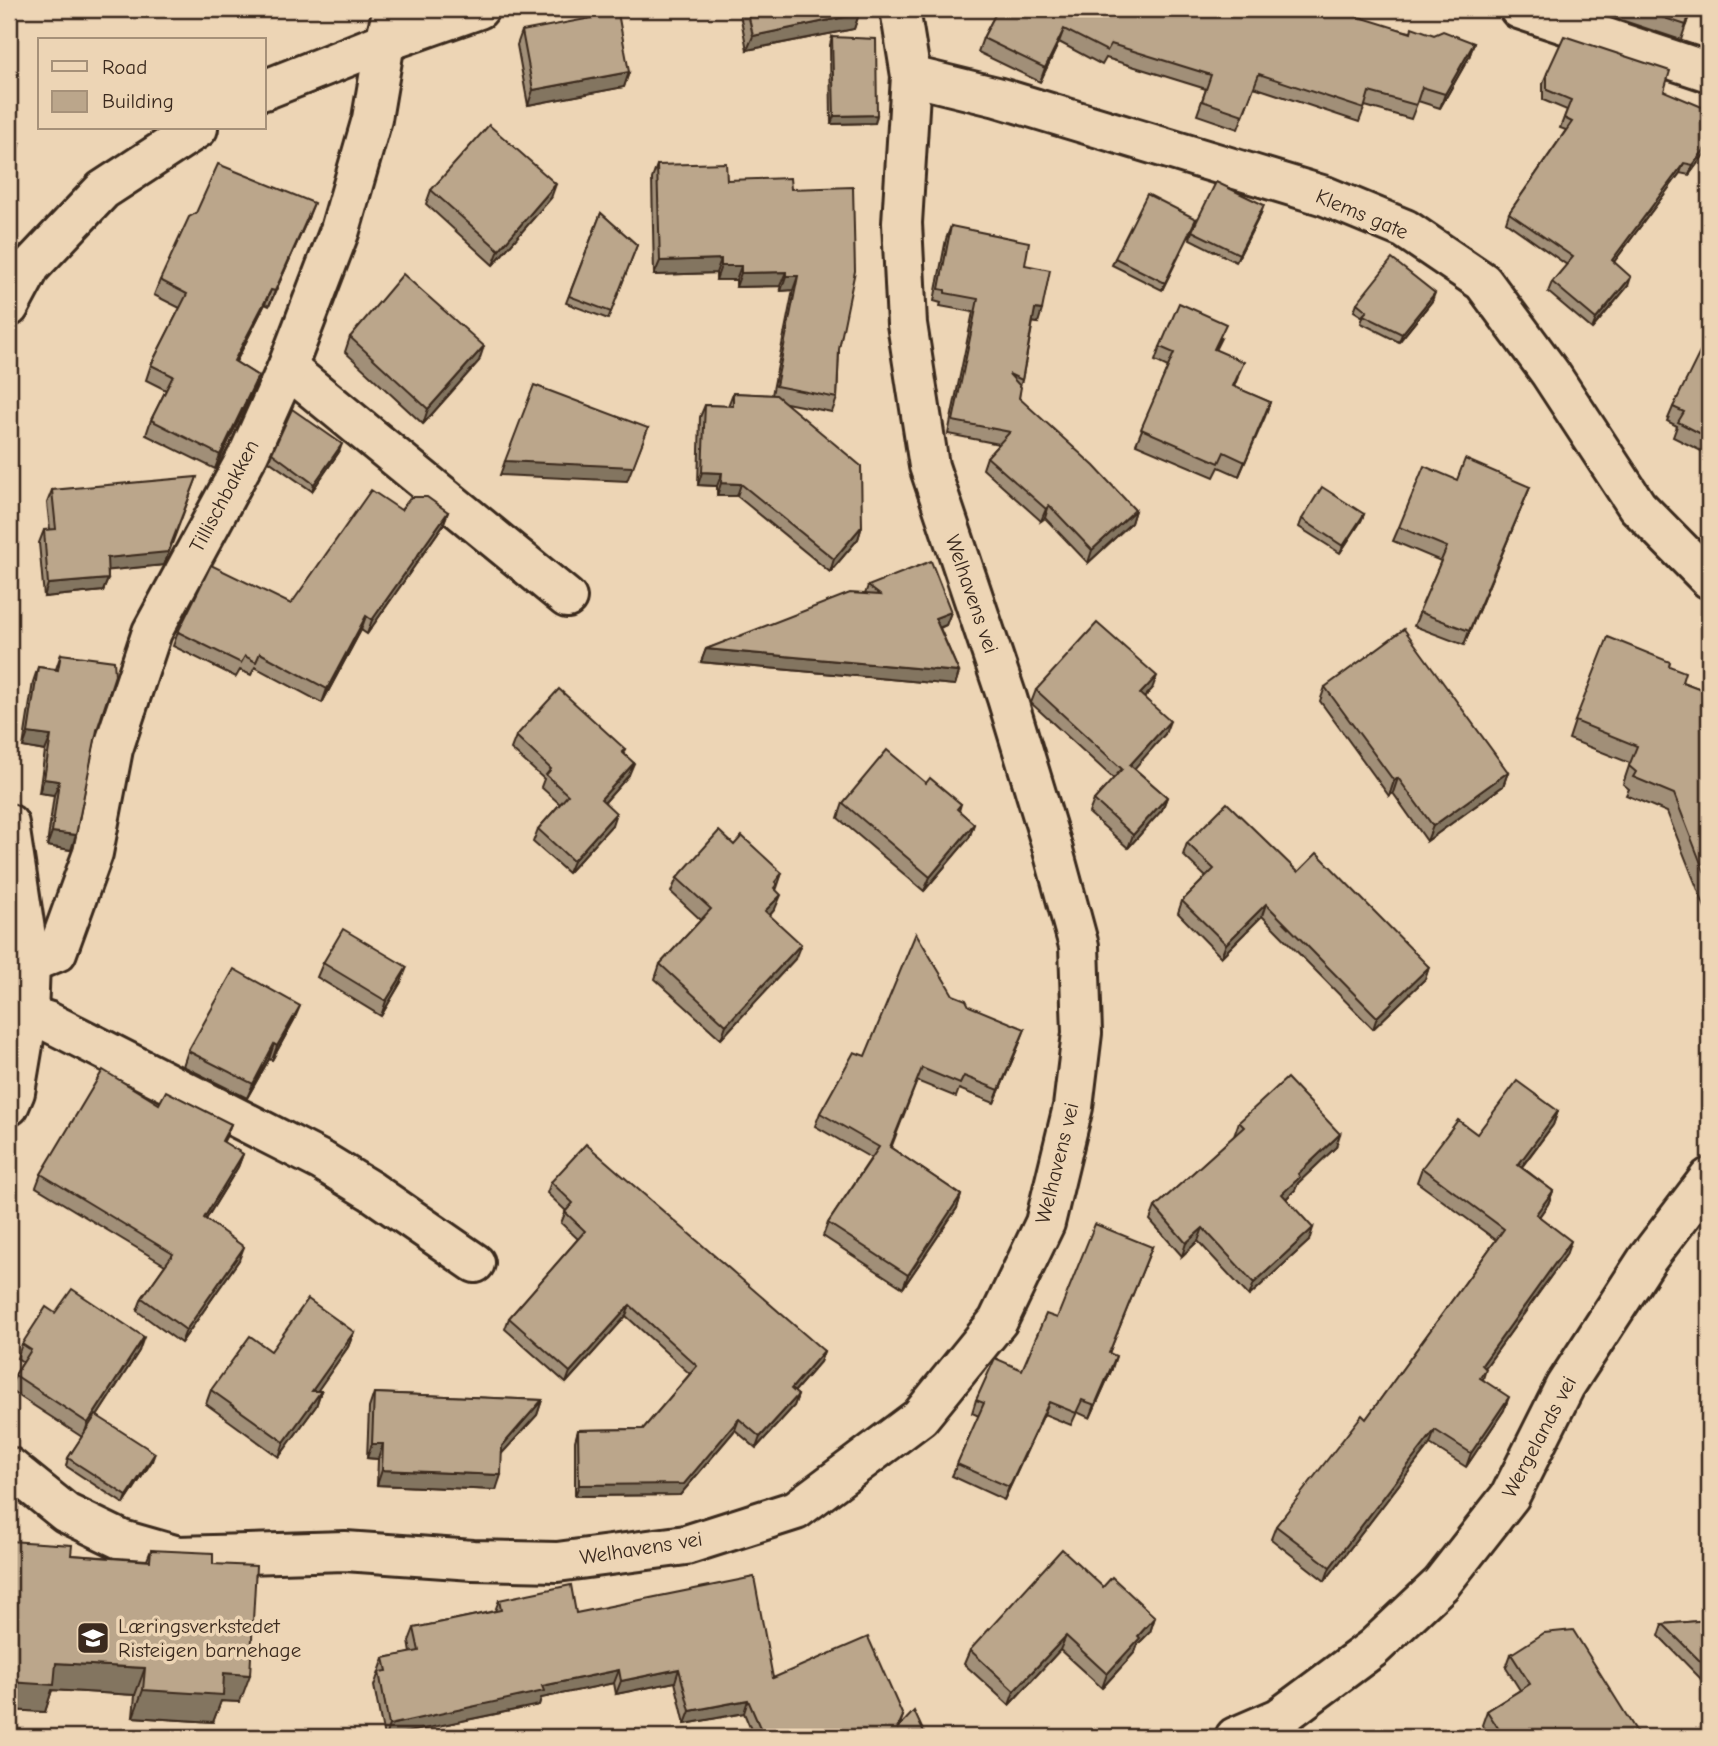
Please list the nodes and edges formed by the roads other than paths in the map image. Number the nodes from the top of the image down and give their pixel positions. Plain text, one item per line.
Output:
1 (479, 9) edge
2 (900, 9) edge
3 (1519, 9) edge
4 (389, 25) edge
5 (1709, 72) edge
6 (911, 76) junction
7 (266, 89) edge
8 (195, 130) edge
9 (9, 307) edge
10 (287, 369) junction
11 (1709, 579) edge
12 (567, 598) dead end
13 (9, 824) edge
14 (30, 964) junction
15 (28, 1015) junction
16 (9, 1106) edge
17 (1709, 1178) edge
18 (475, 1262) dead end
19 (9, 1467) edge
20 (1235, 1737) edge

1 - 4 street
2 - 6 street, Welhavens vei
3 - 5 street
4 - 7 street
4 - 10 street, Tillischbakken
6 - 11 street, Klems gate
6 - 19 street, Welhavens vei
8 - 9 street
10 - 12 street
10 - 14 street, Tillischbakken
13 - 14 street
14 - 15 street
15 - 16 street
15 - 18 street
17 - 20 street, Wergelands vei

